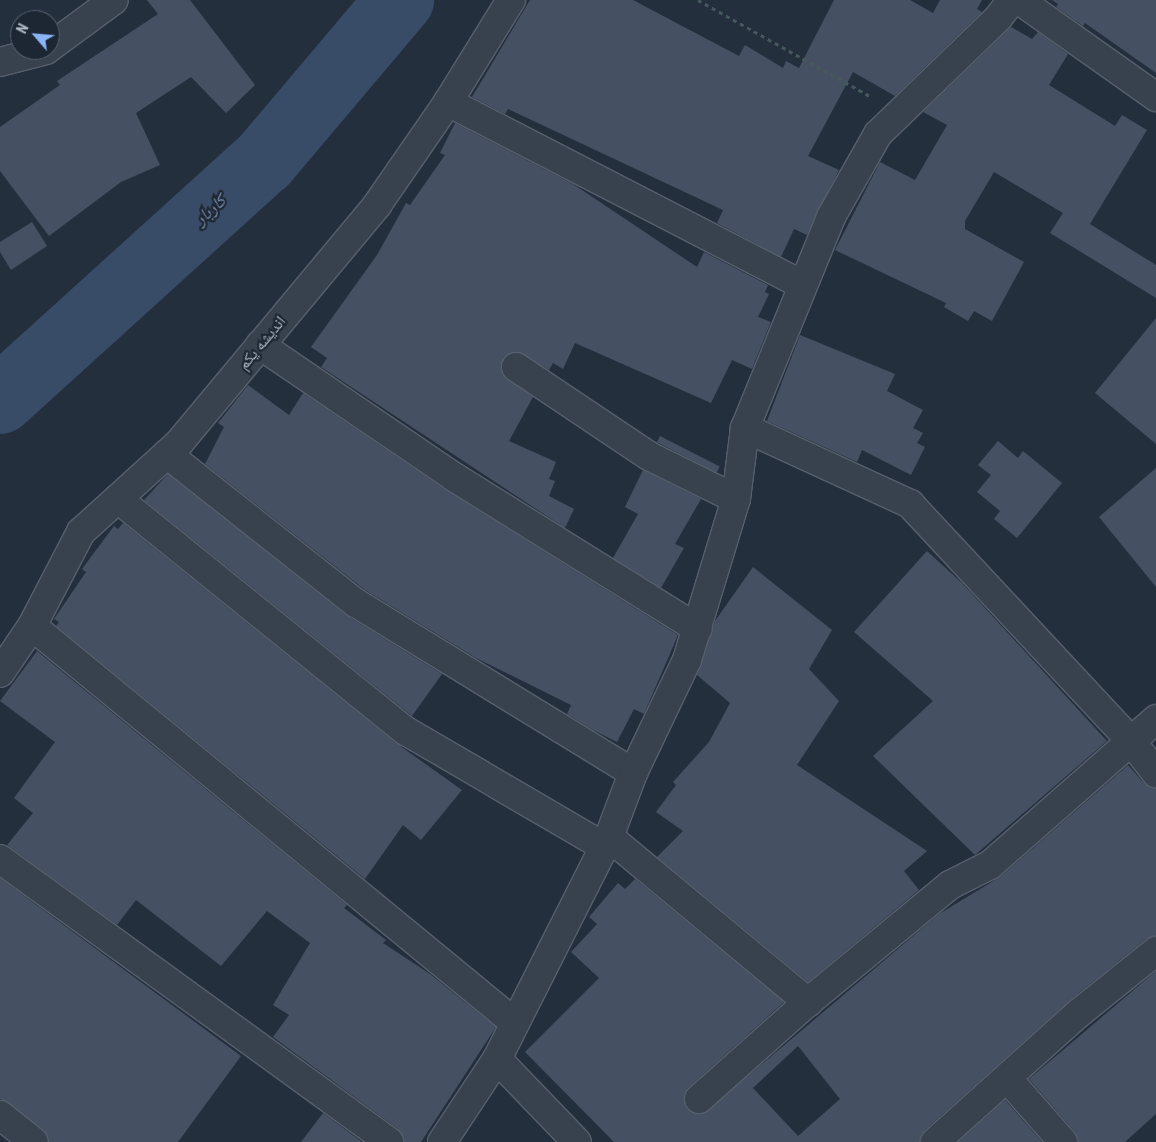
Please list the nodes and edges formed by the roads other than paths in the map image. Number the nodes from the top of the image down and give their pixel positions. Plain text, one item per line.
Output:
1 (511, 0) edge
2 (1012, 0) edge
3 (1019, 0) edge
4 (106, 2) edge
5 (60, 39) edge
6 (1156, 97) edge
7 (448, 102) junction
8 (802, 285) junction
9 (260, 345) junction
10 (516, 367) dead end
11 (745, 428) junction
12 (167, 454) junction
13 (118, 499) junction
14 (736, 499) junction
15 (32, 626) junction
16 (698, 629) junction
17 (0, 673) edge
18 (1156, 719) edge
19 (1131, 741) junction
20 (633, 772) junction
21 (1156, 773) edge
22 (606, 842) junction
23 (0, 859) edge
24 (1156, 951) edge
25 (808, 1002) junction
26 (515, 1022) junction
27 (497, 1060) junction
28 (1007, 1078) junction
29 (699, 1099) dead end
30 (0, 1115) edge
31 (34, 1142) edge
32 (389, 1142) edge
33 (442, 1142) edge
34 (577, 1142) edge
35 (935, 1142) edge
36 (1063, 1142) edge

1 - 7 street, اندیشه یکم
2 - 8 street
3 - 6 street
4 - 5 street
7 - 8 street
7 - 9 street, اندیشه یکم
8 - 11 street
9 - 12 street, اندیشه یکم
9 - 16 street
10 - 14 street
11 - 14 street
11 - 19 street
12 - 13 street, اندیشه یکم
12 - 20 street
13 - 15 street, اندیشه یکم
13 - 22 street
14 - 16 street
15 - 17 street, اندیشه یکم
15 - 26 street
16 - 20 street
18 - 19 street
19 - 21 street
19 - 25 street
20 - 22 street
22 - 25 street
22 - 26 street
23 - 32 street
24 - 28 street
25 - 29 street
26 - 27 street
27 - 33 street
27 - 34 street
28 - 35 street
28 - 36 street
30 - 31 street

